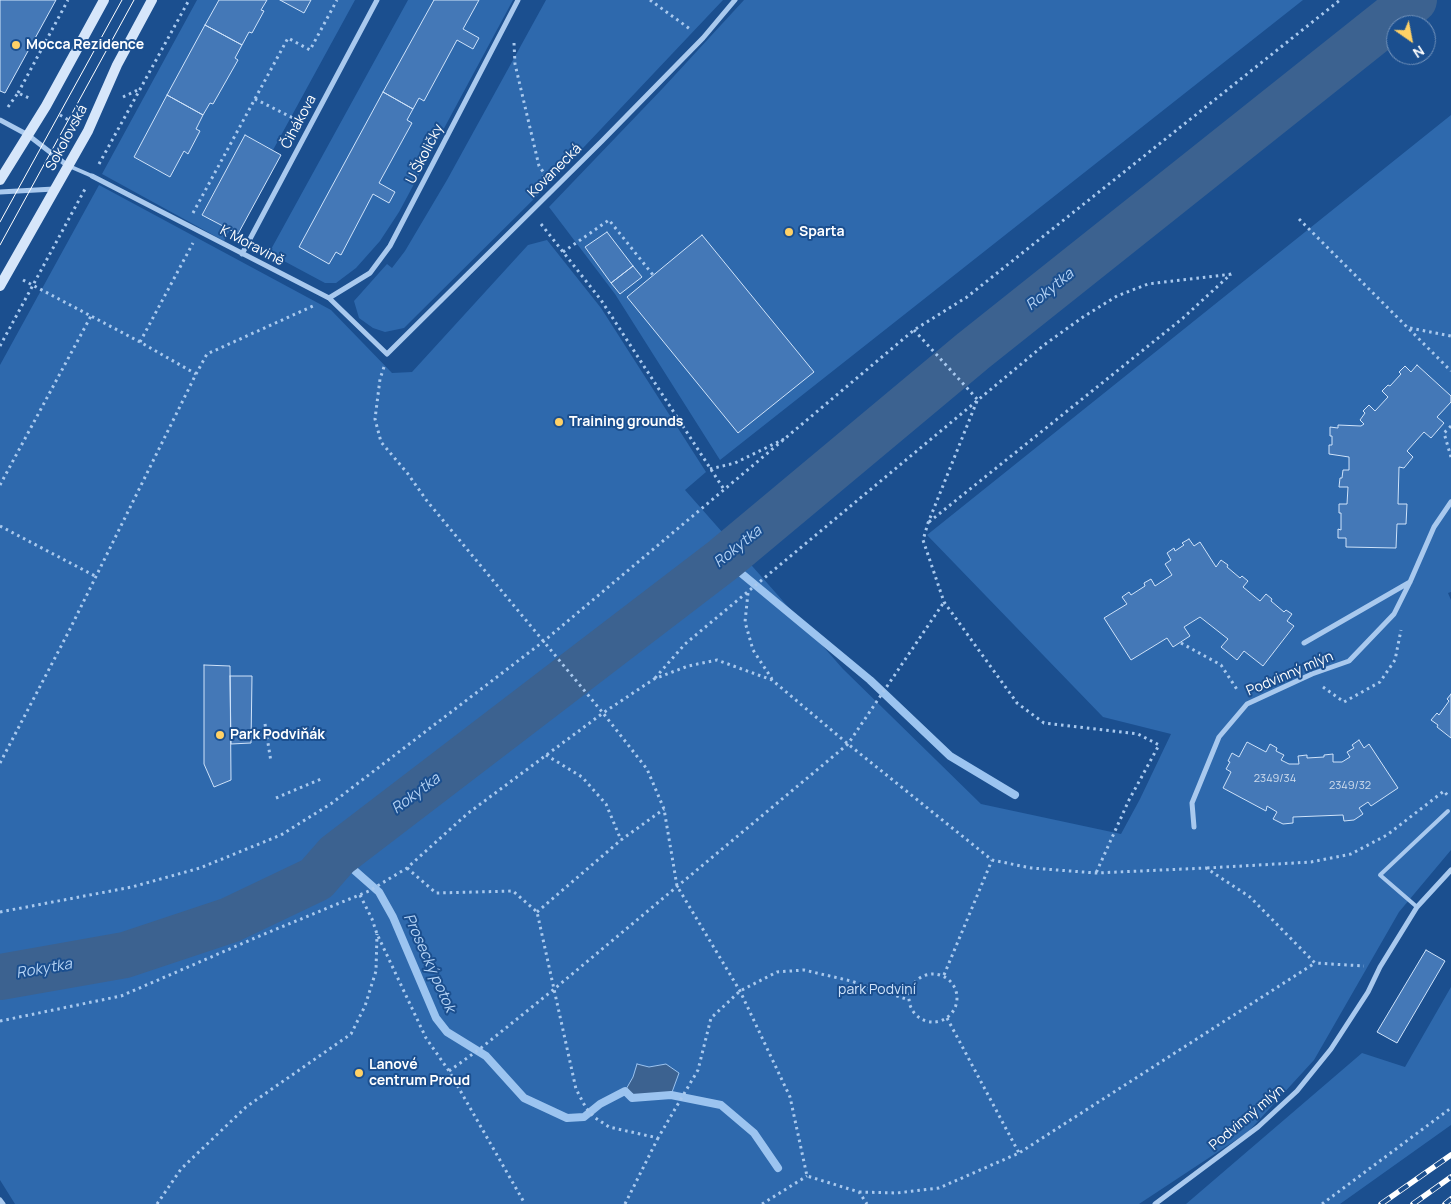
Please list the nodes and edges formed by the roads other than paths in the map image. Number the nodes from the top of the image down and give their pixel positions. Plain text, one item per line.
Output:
1 (104, 0) edge
2 (152, 0) edge
3 (377, 0) edge
4 (518, 0) edge
5 (735, 0) edge
6 (0, 120) edge
7 (28, 135) junction
8 (68, 166) junction
9 (92, 176) joint
10 (0, 180) edge
11 (54, 189) junction
12 (0, 192) edge
13 (242, 254) junction
14 (0, 286) edge
15 (329, 298) junction
16 (387, 354) joint
17 (1451, 502) edge
18 (1410, 582) junction
19 (1304, 643) dead end
20 (1448, 811) dead end
21 (1194, 827) dead end
22 (1451, 870) edge
23 (1417, 907) junction
24 (0, 1200) edge
25 (3, 1204) edge
26 (1155, 1204) edge

1 - 7 main road
2 - 8 main road, Sokolovská
3 - 13 street, Čihákova
4 - 15 street, U Školičky
5 - 16 street, Kovanecká
6 - 7 street
7 - 8 street
7 - 10 main road
8 - 9 lane
8 - 11 main road, Sokolovská
9 - 13 street, K Moravině
11 - 12 street
11 - 14 main road, Sokolovská
13 - 15 street, K Moravině
15 - 16 street, K Moravině
17 - 18 street, Podvinný mlýn
18 - 19 street
18 - 21 street, Podvinný mlýn
20 - 23 lane
22 - 23 street, Podvinný mlýn
23 - 26 street, Podvinný mlýn
24 - 25 street

